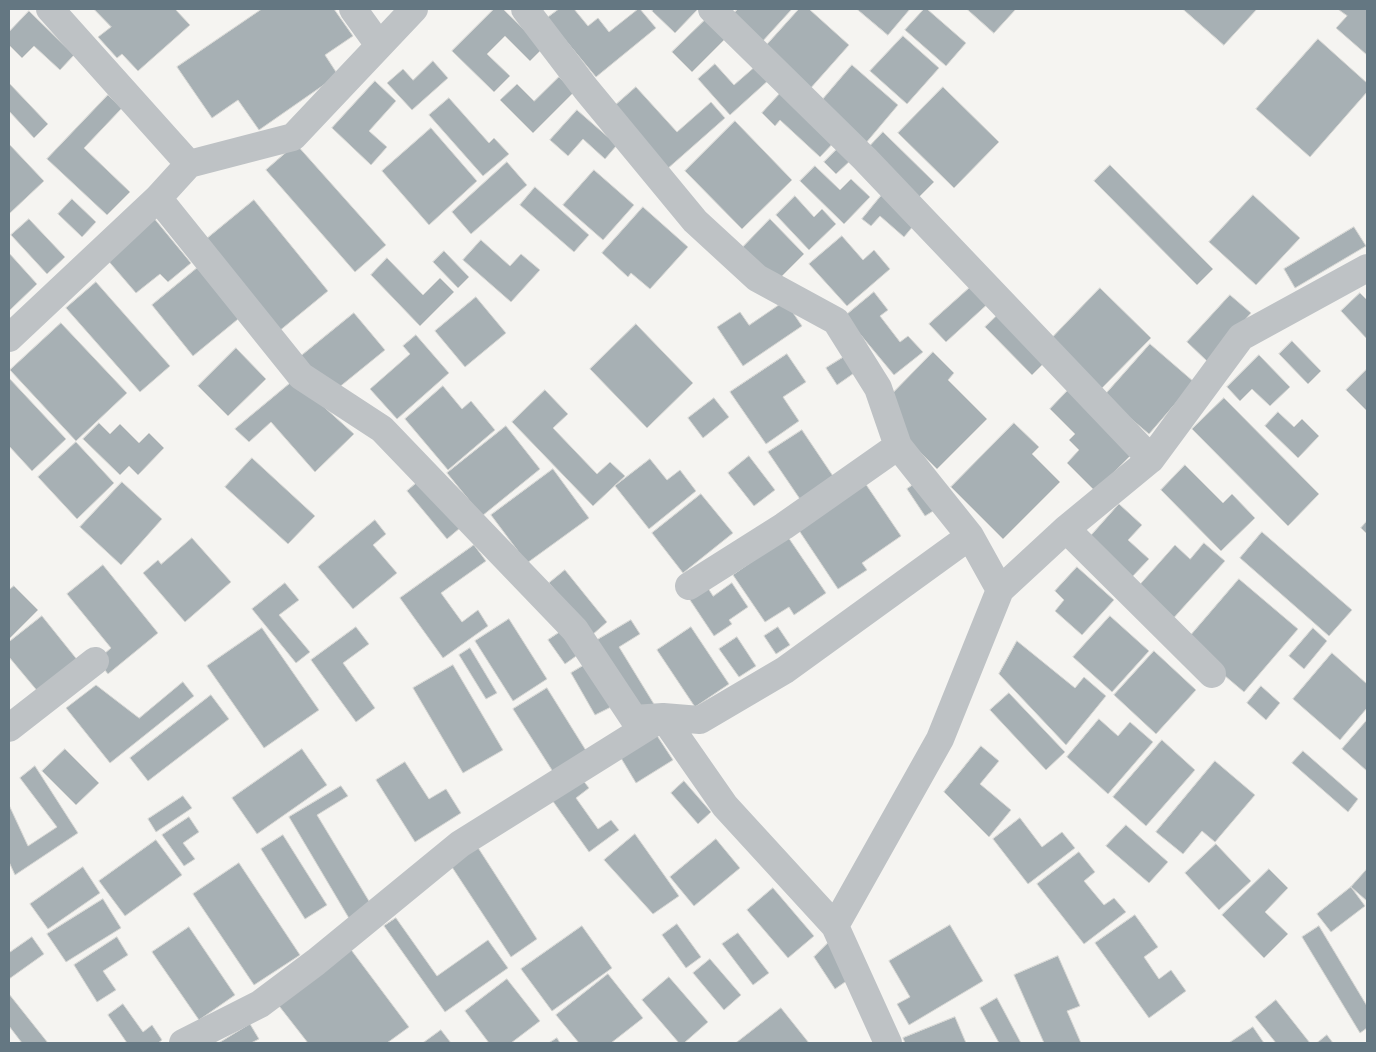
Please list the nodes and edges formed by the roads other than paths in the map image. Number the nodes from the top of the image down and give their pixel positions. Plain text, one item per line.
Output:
1 (50, 9) edge
2 (353, 9) edge
3 (414, 9) edge
4 (525, 9) edge
5 (712, 9) edge
6 (379, 45) junction
7 (189, 164) junction
8 (158, 198) junction
9 (1367, 270) edge
10 (9, 338) edge
11 (898, 446) junction
12 (1151, 458) junction
13 (1066, 529) junction
14 (970, 536) junction
15 (689, 586) dead end
16 (1000, 590) junction
17 (95, 661) dead end
18 (1212, 674) dead end
19 (663, 717) junction
20 (9, 728) edge
21 (835, 926) junction
22 (182, 1043) edge
23 (888, 1043) edge

1 - 7 street
2 - 6 street
3 - 6 street
4 - 11 street
5 - 12 street
6 - 7 street
7 - 8 street
8 - 10 street
8 - 19 street
9 - 12 street
11 - 14 street
11 - 15 street
12 - 13 street
13 - 16 street
13 - 18 street
14 - 16 street
14 - 19 street
16 - 21 street
17 - 20 street
19 - 21 street
19 - 22 street
21 - 23 street

